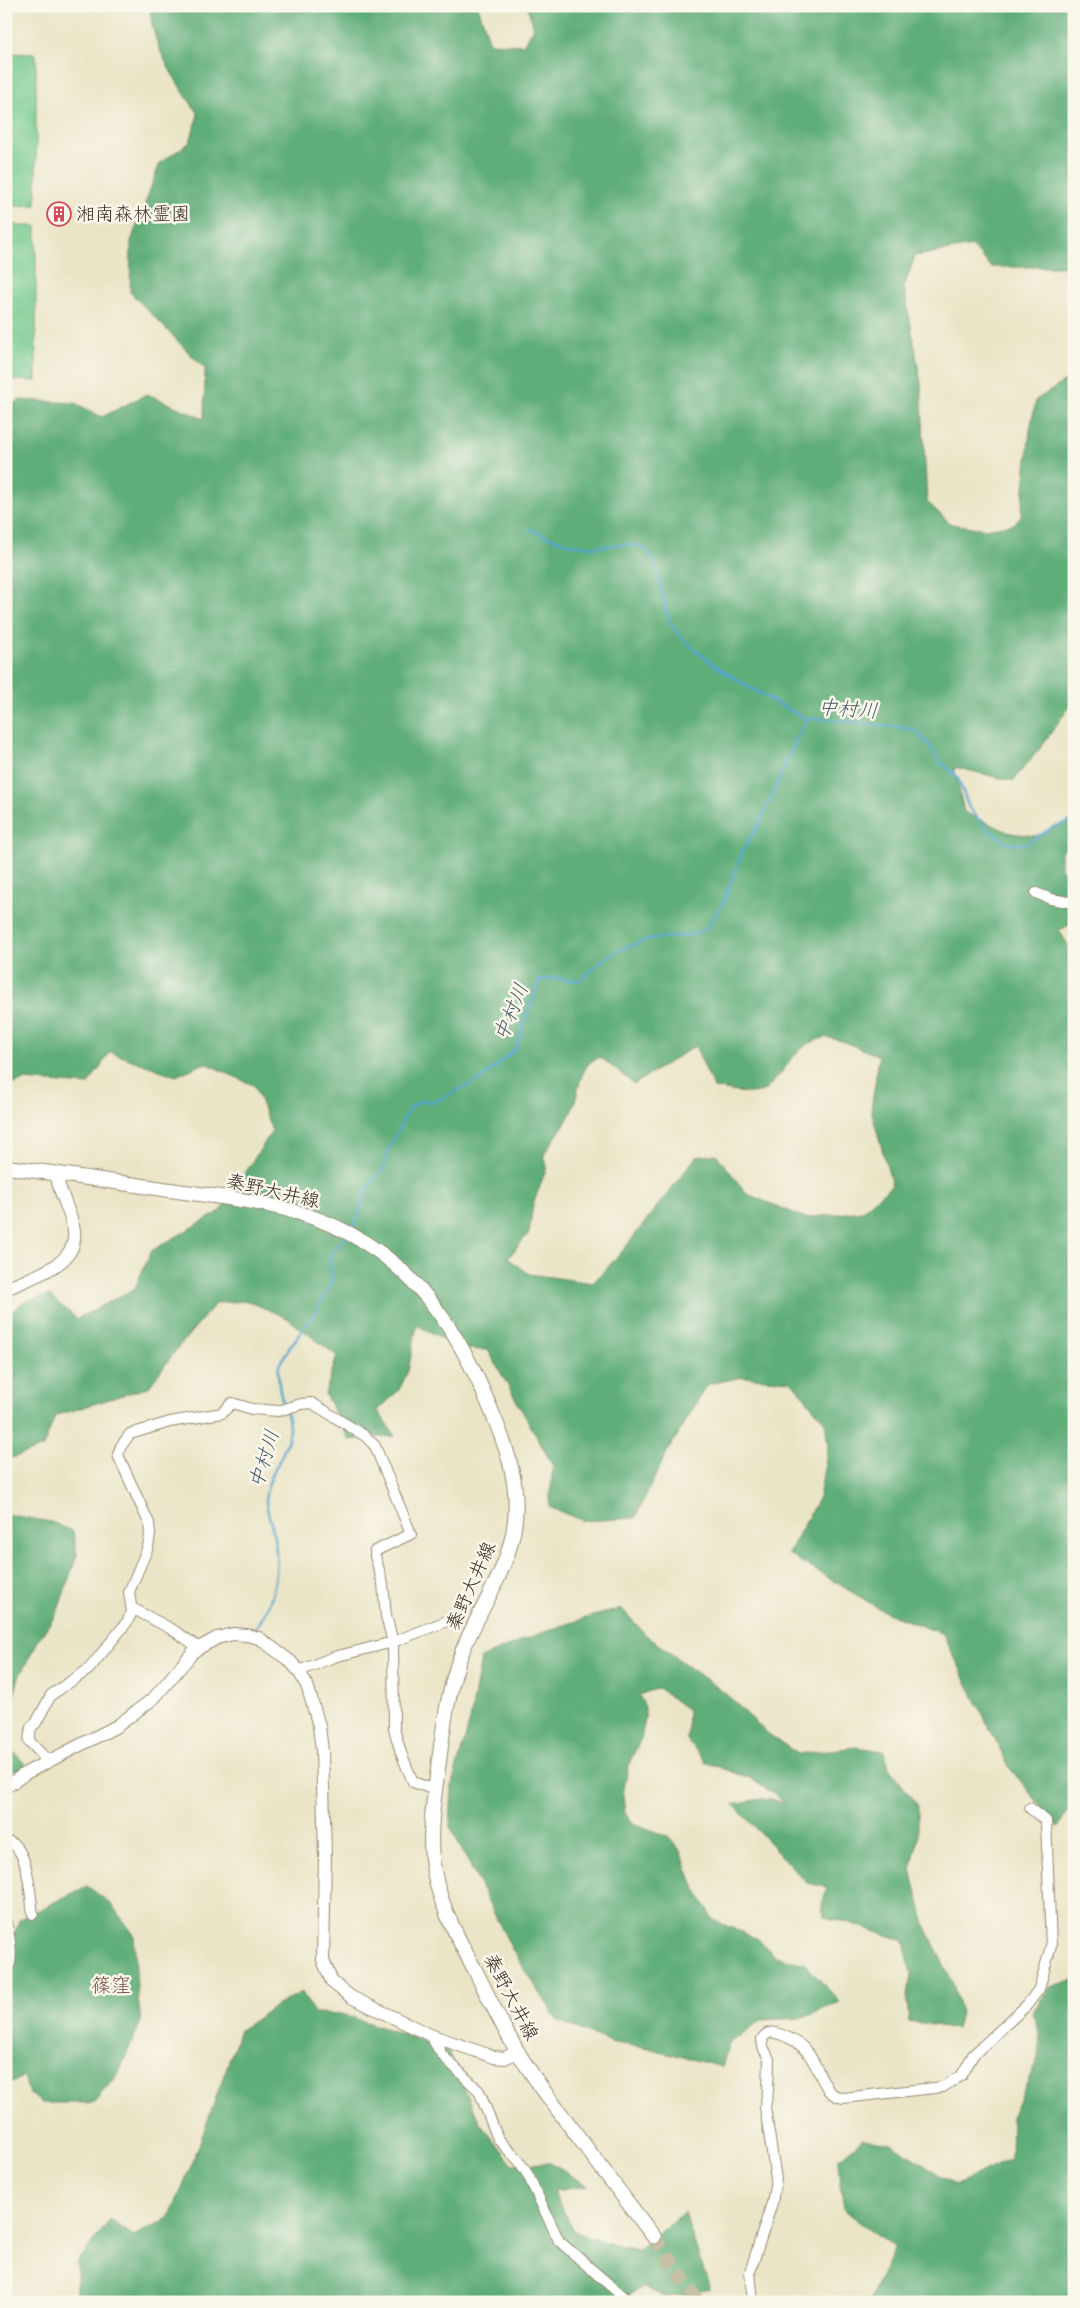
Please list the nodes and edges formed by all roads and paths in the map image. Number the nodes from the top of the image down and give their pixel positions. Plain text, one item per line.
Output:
1 (1036, 893) dead end
2 (1074, 903) edge
3 (6, 1167) edge
4 (56, 1174) junction
5 (6, 1289) edge
6 (132, 1608) junction
7 (460, 1616) dead end
8 (393, 1642) junction
9 (198, 1647) junction
10 (299, 1671) junction
11 (48, 1762) junction
12 (6, 1787) edge
13 (435, 1790) junction
14 (1030, 1808) dead end
15 (6, 1840) edge
16 (33, 1914) dead end
17 (6, 1922) edge
18 (6, 1975) edge
19 (430, 2036) junction
20 (517, 2051) junction
21 (654, 2237) tunnel mouth
22 (629, 2302) edge
23 (753, 2302) edge

1 - 2 street
3 - 4 main road, 秦野大井線
4 - 5 street
4 - 13 main road, 秦野大井線
6 - 8 street
6 - 9 street
6 - 11 street
7 - 8 street
8 - 10 street
8 - 13 street
9 - 10 street
9 - 11 street
10 - 19 street
11 - 12 street
13 - 20 main road, 秦野大井線
14 - 23 street
15 - 16 street
17 - 18 street
19 - 20 street
19 - 22 street
20 - 21 main road, 秦野大井線

